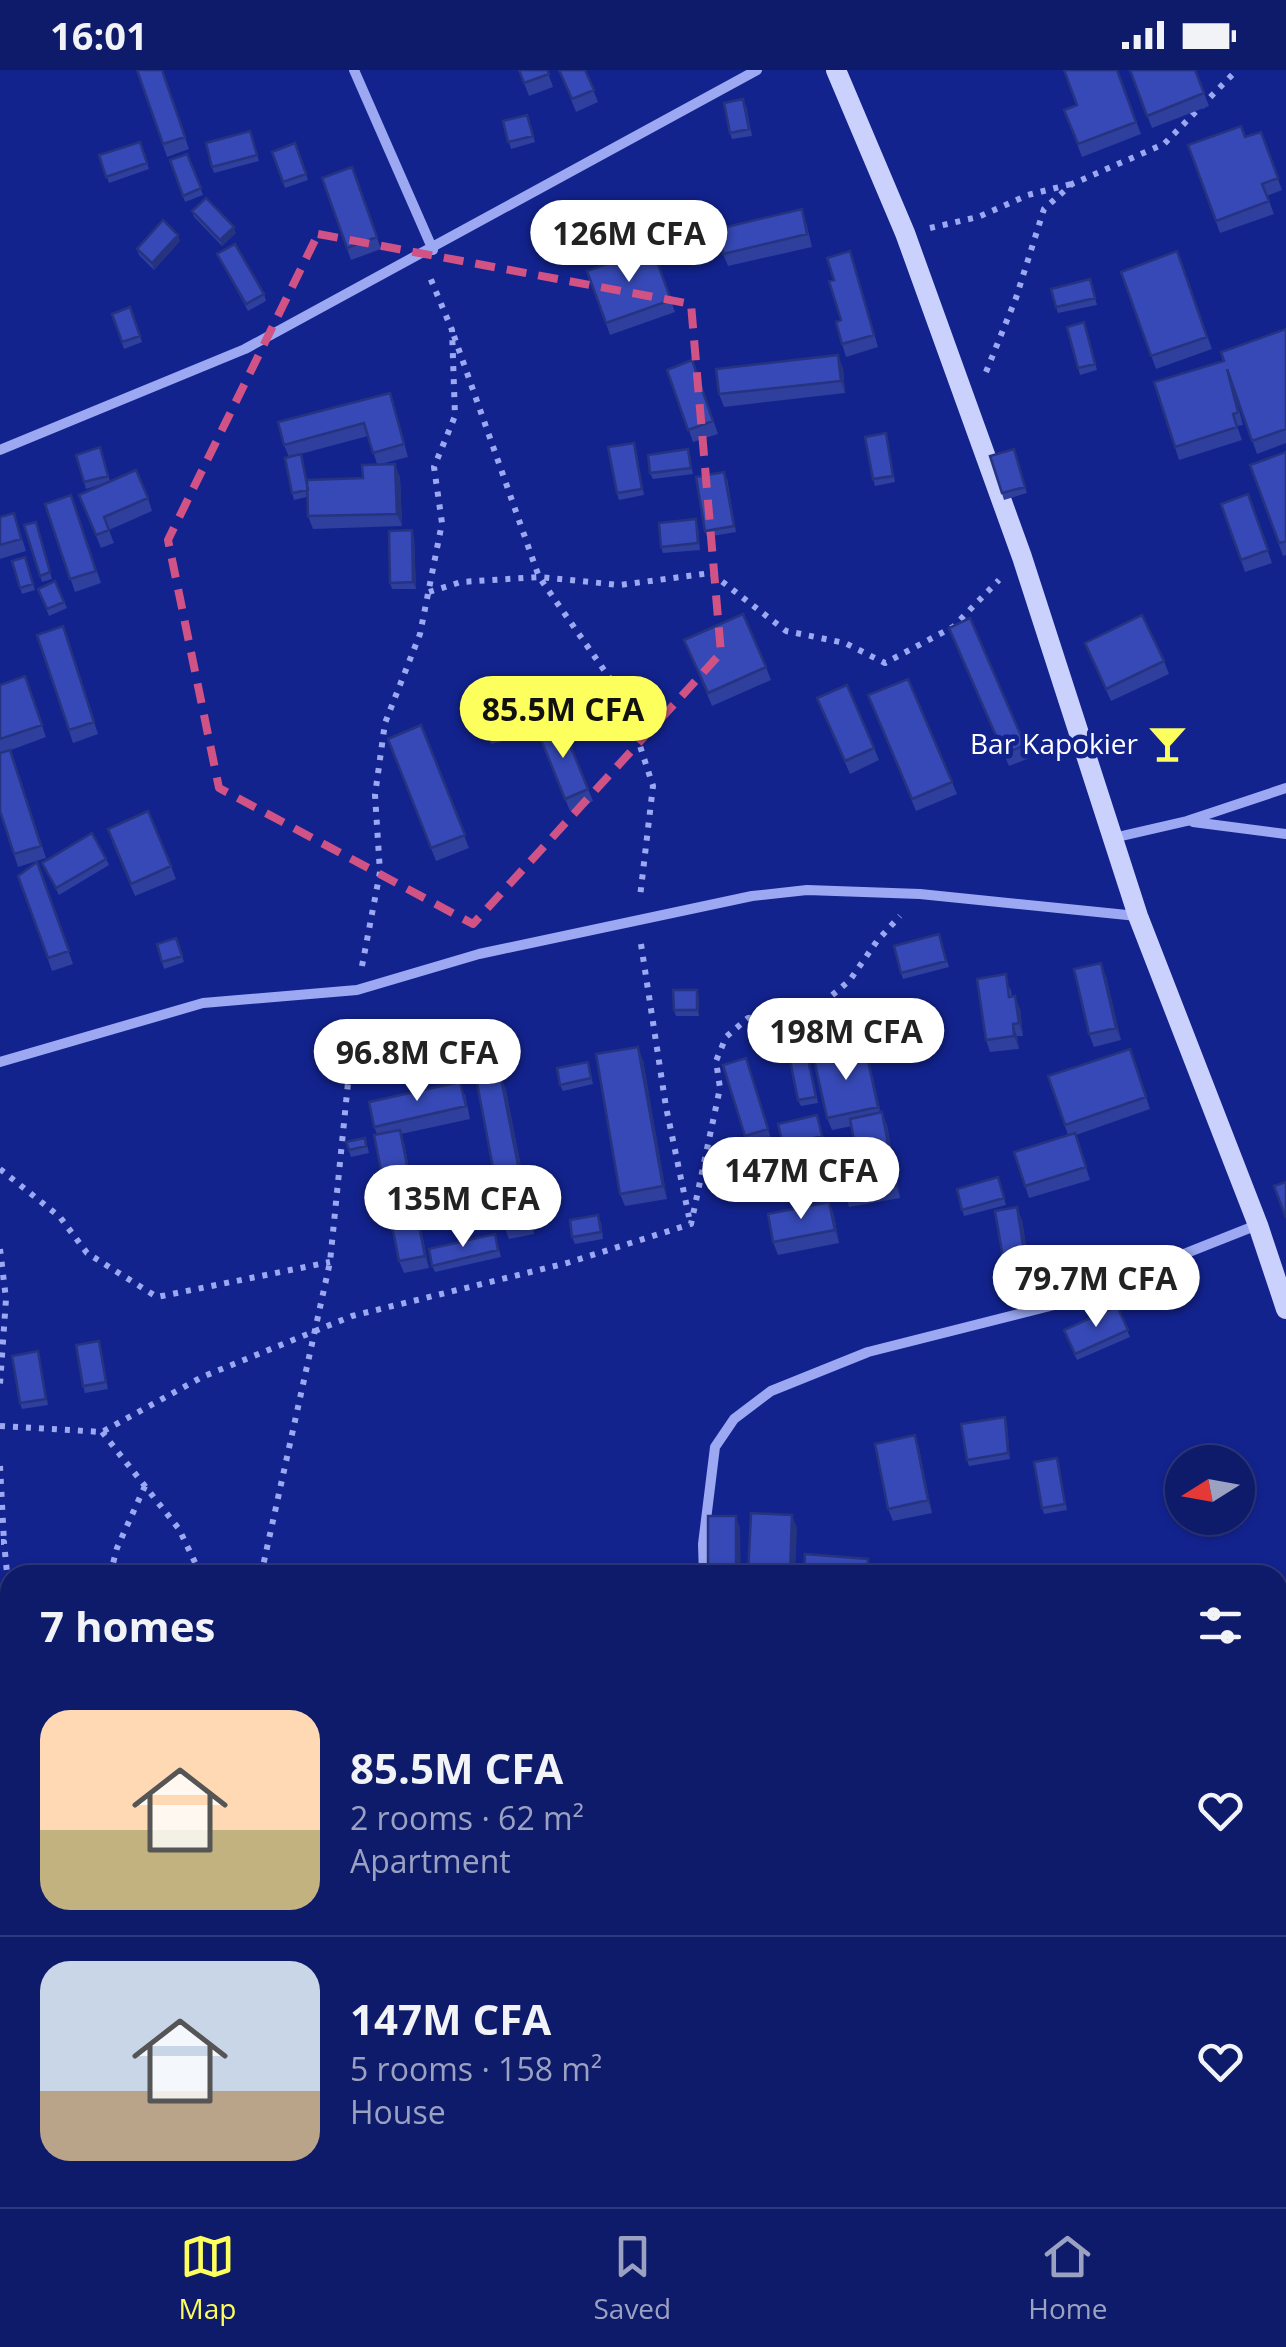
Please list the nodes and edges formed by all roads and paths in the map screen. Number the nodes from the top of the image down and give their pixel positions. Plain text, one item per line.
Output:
1 (354, 70) edge
2 (758, 70) edge
3 (836, 70) edge
4 (1236, 70) edge
5 (1072, 184) junction
6 (905, 233) junction
7 (433, 250) junction
8 (452, 330) junction
9 (966, 407) junction
10 (0, 450) edge
11 (1022, 557) junction
12 (539, 577) junction
13 (428, 592) junction
14 (1286, 788) edge
15 (1187, 821) junction
16 (1286, 834) edge
17 (1113, 838) junction
18 (920, 894) junction
19 (1138, 916) junction
20 (638, 922) junction
21 (358, 990) junction
22 (0, 1062) edge
23 (0, 1169) edge
24 (690, 1224) junction
25 (1258, 1225) junction
26 (0, 1249) edge
27 (330, 1262) junction
28 (1286, 1310) edge
29 (314, 1331) junction
30 (0, 1384) edge
31 (0, 1426) edge
32 (102, 1432) junction
33 (0, 1466) edge
34 (144, 1486) junction
35 (2, 1542) edge
36 (113, 1565) edge
37 (196, 1565) edge
38 (263, 1565) edge
39 (704, 1565) edge

1 - 7 street
2 - 7 street
3 - 6 main road
4 - 5 path
5 - 6 path
5 - 9 path
6 - 9 main road
7 - 8 path
7 - 10 street
8 - 12 path
8 - 13 path
9 - 11 main road
11 - 12 path
11 - 17 main road
12 - 13 path
12 - 20 path
13 - 21 path
14 - 15 street
15 - 16 street
15 - 17 street
17 - 19 main road
18 - 19 street
18 - 20 street
18 - 24 path
19 - 25 main road
20 - 21 street
20 - 24 path
21 - 22 street
21 - 27 path
23 - 27 path
24 - 29 path
25 - 28 main road
25 - 39 street
26 - 30 path
27 - 29 path
29 - 32 path
29 - 38 path
31 - 32 path
32 - 34 path
33 - 35 path
34 - 36 path
34 - 37 path

